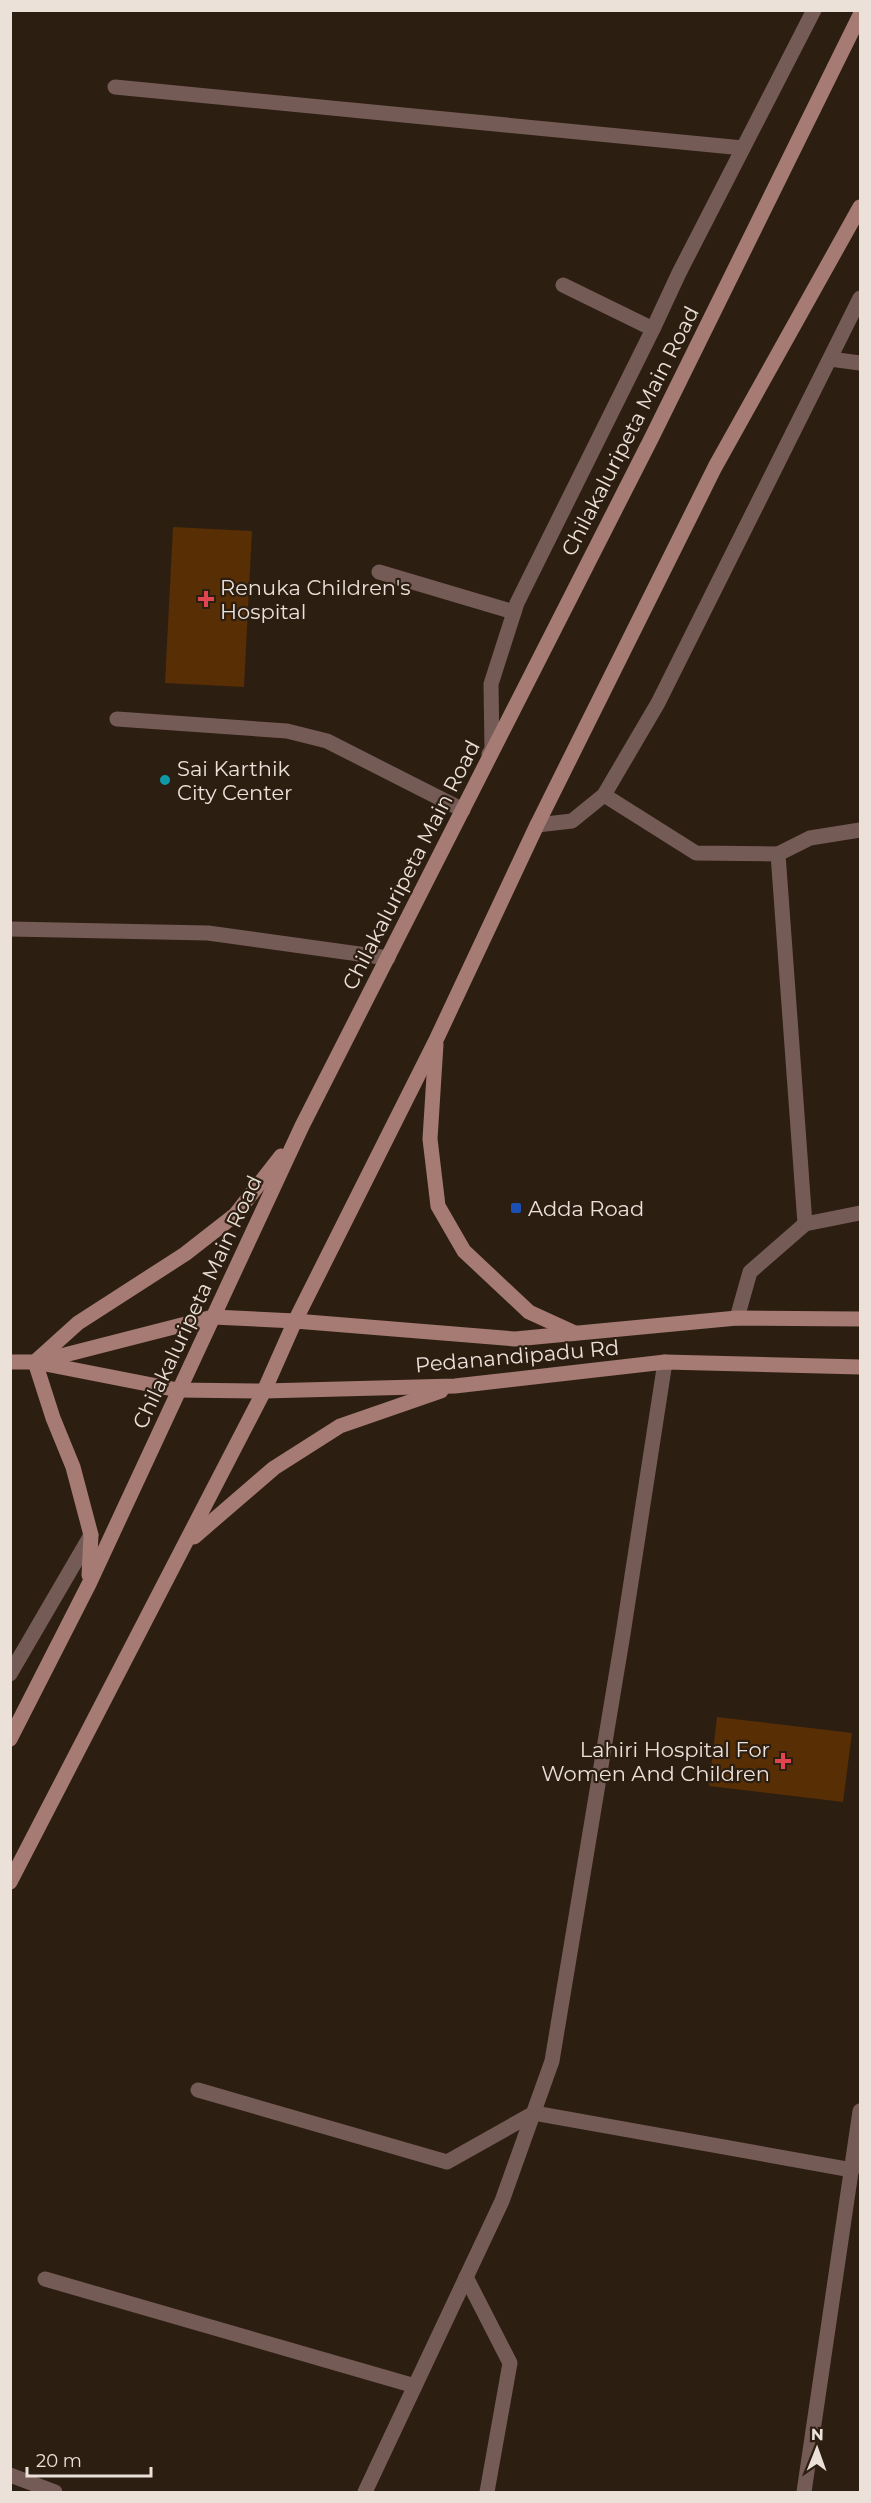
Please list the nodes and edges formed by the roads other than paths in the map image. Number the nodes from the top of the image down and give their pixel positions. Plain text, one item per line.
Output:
1 (814, 10) edge
2 (861, 15) edge
3 (115, 87) dead end
4 (743, 148) junction
5 (861, 207) edge
6 (563, 285) dead end
7 (861, 298) edge
8 (653, 329) junction
9 (830, 359) junction
10 (861, 363) edge
11 (379, 572) dead end
12 (514, 612) junction
13 (117, 719) dead end
14 (472, 793) junction
15 (604, 795) junction
16 (463, 810) junction
17 (537, 825) junction
18 (861, 830) edge
19 (778, 854) junction
20 (10, 928) edge
21 (388, 958) junction
22 (437, 1038) junction
23 (302, 1126) junction
24 (861, 1213) edge
25 (805, 1224) junction
26 (213, 1317) junction
27 (737, 1318) junction
28 (861, 1319) edge
29 (295, 1321) junction
30 (576, 1333) junction
31 (10, 1362) edge
32 (35, 1362) junction
33 (665, 1362) junction
34 (861, 1367) edge
35 (455, 1386) junction
36 (178, 1390) junction
37 (264, 1391) junction
38 (91, 1535) junction
39 (188, 1542) junction
40 (89, 1584) junction
41 (10, 1674) edge
42 (10, 1739) edge
43 (10, 1882) edge
44 (198, 2090) dead end
45 (861, 2111) edge
46 (534, 2113) junction
47 (852, 2170) junction
48 (466, 2277) junction
49 (45, 2279) dead end
50 (415, 2386) junction
51 (10, 2475) edge
52 (55, 2493) edge
53 (366, 2493) edge
54 (487, 2493) edge
55 (804, 2493) edge

1 - 4 street
2 - 14 main road, Chilakaluripeta Main Road
3 - 4 street
4 - 8 street
5 - 17 main road
6 - 8 street
7 - 9 street
8 - 12 street
9 - 10 street
9 - 15 street
11 - 12 street
12 - 14 street
13 - 16 street
14 - 16 main road, Chilakaluripeta Main Road
15 - 17 street
15 - 19 street
16 - 21 main road, Chilakaluripeta Main Road
17 - 22 main road
18 - 19 street
19 - 25 street
20 - 21 street
21 - 23 main road, Chilakaluripeta Main Road
22 - 29 main road
22 - 30 main road
23 - 26 main road, Chilakaluripeta Main Road
23 - 32 main road
24 - 25 street
25 - 27 street
26 - 29 main road, Pedanandipadu Rd
26 - 32 main road, Pedanandipadu Rd
26 - 36 main road, Chilakaluripeta Main Road
27 - 28 main road, Pedanandipadu Rd
27 - 30 main road, Pedanandipadu Rd
29 - 30 main road, Pedanandipadu Rd
29 - 37 main road
31 - 32 main road
32 - 36 main road, Pedanandipadu Rd
32 - 38 main road
33 - 34 main road, Pedanandipadu Rd
33 - 35 main road, Pedanandipadu Rd
33 - 46 street
35 - 37 main road, Pedanandipadu Rd
35 - 39 main road
36 - 37 main road, Pedanandipadu Rd
36 - 40 main road, Chilakaluripeta Main Road
37 - 39 main road
38 - 40 main road
38 - 41 street
39 - 43 main road
40 - 42 main road, Chilakaluripeta Main Road
44 - 46 street
45 - 47 street
46 - 47 street
46 - 48 street
47 - 55 street
48 - 50 street
48 - 54 street
49 - 50 street
50 - 53 street
51 - 52 street

